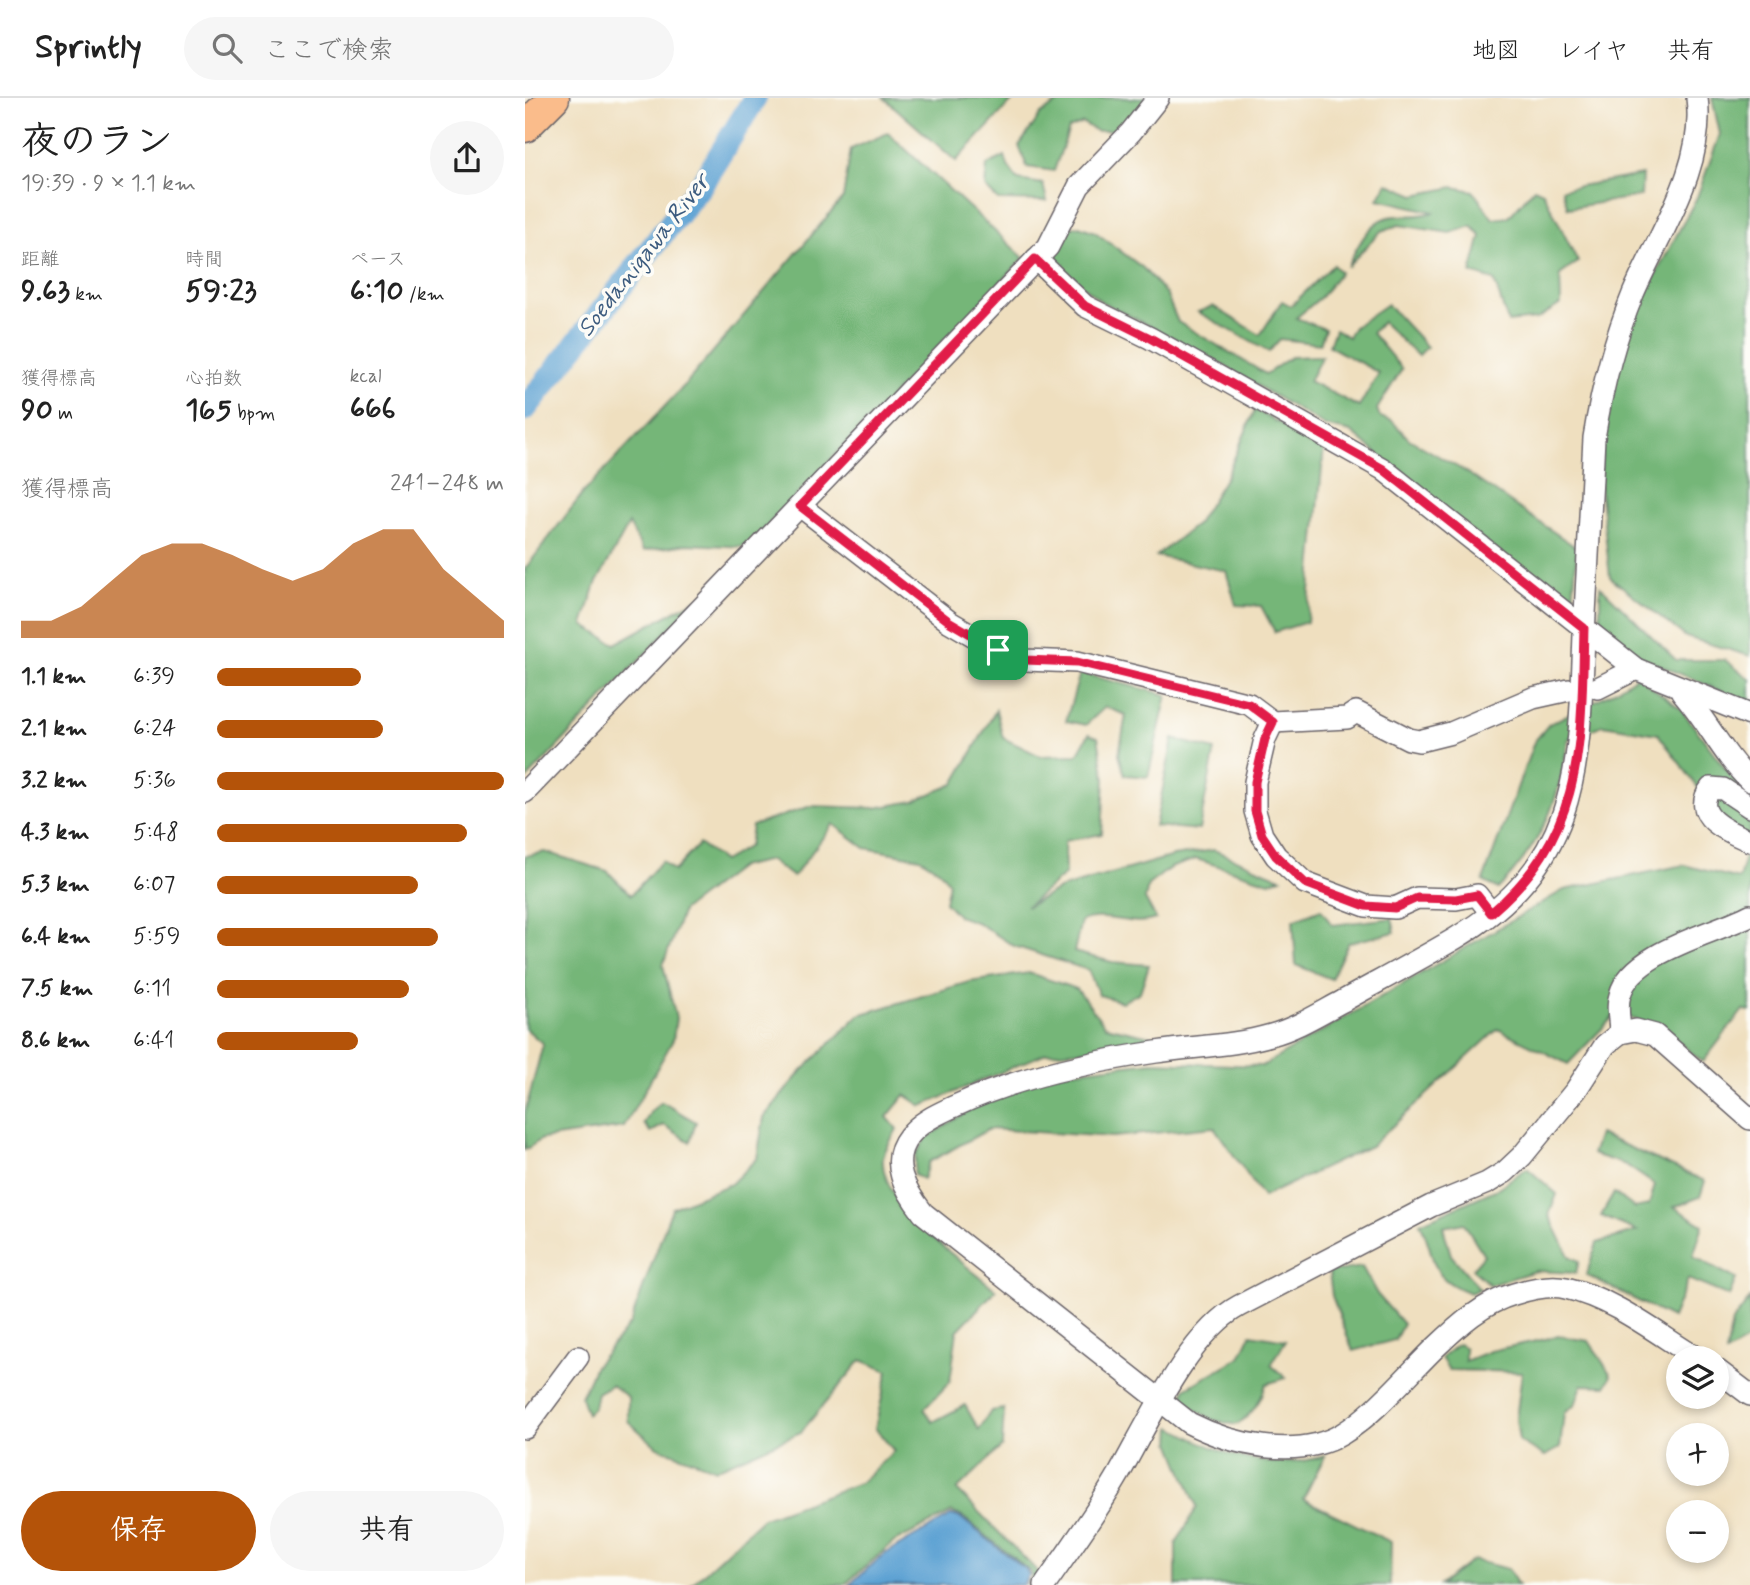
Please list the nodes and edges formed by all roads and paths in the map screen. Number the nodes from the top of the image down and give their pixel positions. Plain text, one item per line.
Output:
1 (554, 98) edge
2 (1158, 98) edge
3 (1697, 98) edge
4 (525, 127) edge
5 (1035, 259) junction
6 (800, 506) junction
7 (1585, 624) junction
8 (1636, 669) junction
9 (1598, 688) dead end
10 (1679, 688) junction
11 (1569, 690) dead end
12 (1750, 715) edge
13 (1273, 722) junction
14 (1750, 781) edge
15 (525, 792) edge
16 (1750, 807) edge
17 (1750, 841) edge
18 (1491, 913) junction
19 (1750, 915) edge
20 (1621, 1032) junction
21 (1750, 1119) edge
22 (1677, 1346) edge
23 (578, 1357) dead end
24 (1729, 1379) edge
25 (1750, 1395) edge
26 (1161, 1401) junction
27 (525, 1428) edge
28 (1045, 1585) edge

1 - 4 highway
2 - 5 street
3 - 7 street
5 - 6 street
5 - 7 street
6 - 13 street
6 - 15 street
7 - 8 street
7 - 18 street
8 - 9 street
8 - 10 street
10 - 12 street
10 - 14 street
11 - 13 street
13 - 18 street
16 - 17 street
18 - 26 street
19 - 20 street
20 - 21 street
20 - 26 street
22 - 26 street
23 - 27 street
24 - 25 street
26 - 28 street

